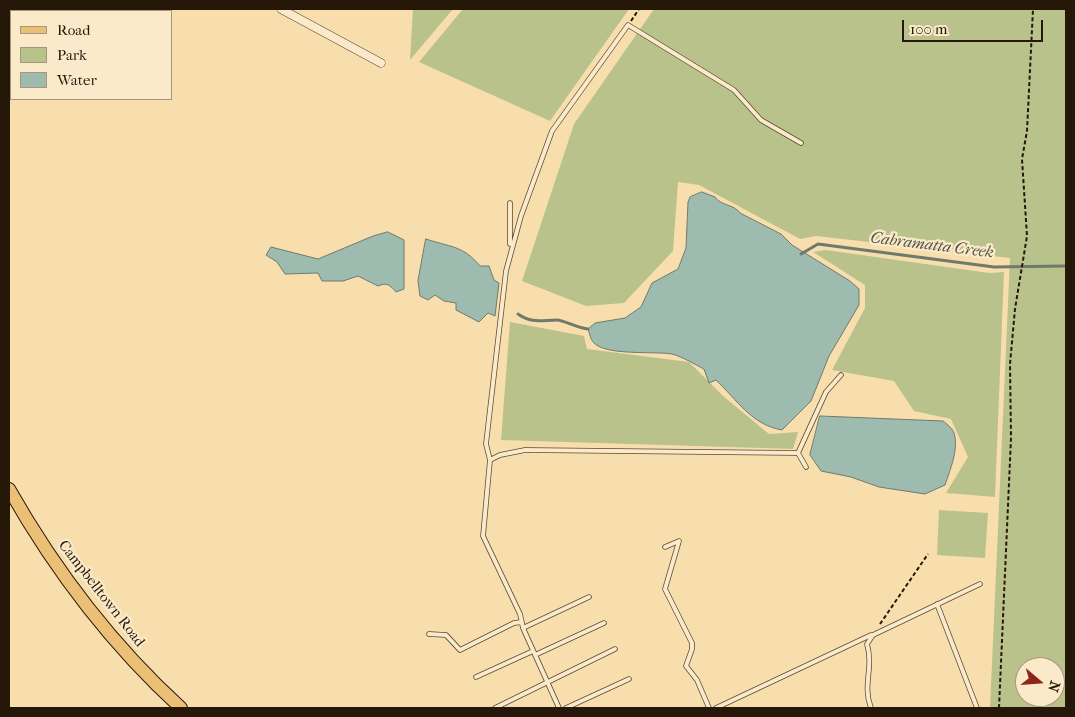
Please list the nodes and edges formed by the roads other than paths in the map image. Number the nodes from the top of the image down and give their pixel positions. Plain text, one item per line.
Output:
1 (281, 9) edge
2 (380, 63) dead end
3 (801, 143) dead end
4 (510, 203) dead end
5 (510, 249) junction
6 (841, 375) dead end
7 (798, 453) junction
8 (490, 460) junction
9 (806, 467) dead end
10 (9, 489) edge
11 (665, 547) dead end
12 (980, 584) dead end
13 (589, 597) dead end
14 (937, 604) junction
15 (522, 622) junction
16 (604, 623) dead end
17 (523, 628) junction
18 (429, 634) dead end
19 (873, 635) junction
20 (615, 649) dead end
21 (534, 653) junction
22 (476, 677) dead end
23 (628, 679) dead end
24 (547, 682) junction
25 (577, 704) junction
26 (181, 708) edge
27 (495, 708) edge
28 (558, 708) edge
29 (566, 708) edge
30 (580, 708) edge
31 (709, 708) edge
32 (716, 708) edge
33 (872, 708) edge
34 (977, 708) edge

1 - 2 street
3 - 5 lane
4 - 5 lane
5 - 8 lane
6 - 7 lane
7 - 8 lane
7 - 9 lane
8 - 15 lane
10 - 26 main road, Campbelltown Road
11 - 31 lane
12 - 14 lane
13 - 17 lane
14 - 19 lane
14 - 34 lane
15 - 17 lane
15 - 18 lane
16 - 21 lane
17 - 21 lane
19 - 32 lane
19 - 33 lane
20 - 24 lane
21 - 22 lane
21 - 24 lane
23 - 25 lane
24 - 27 lane
24 - 28 lane
25 - 29 lane
25 - 30 lane

